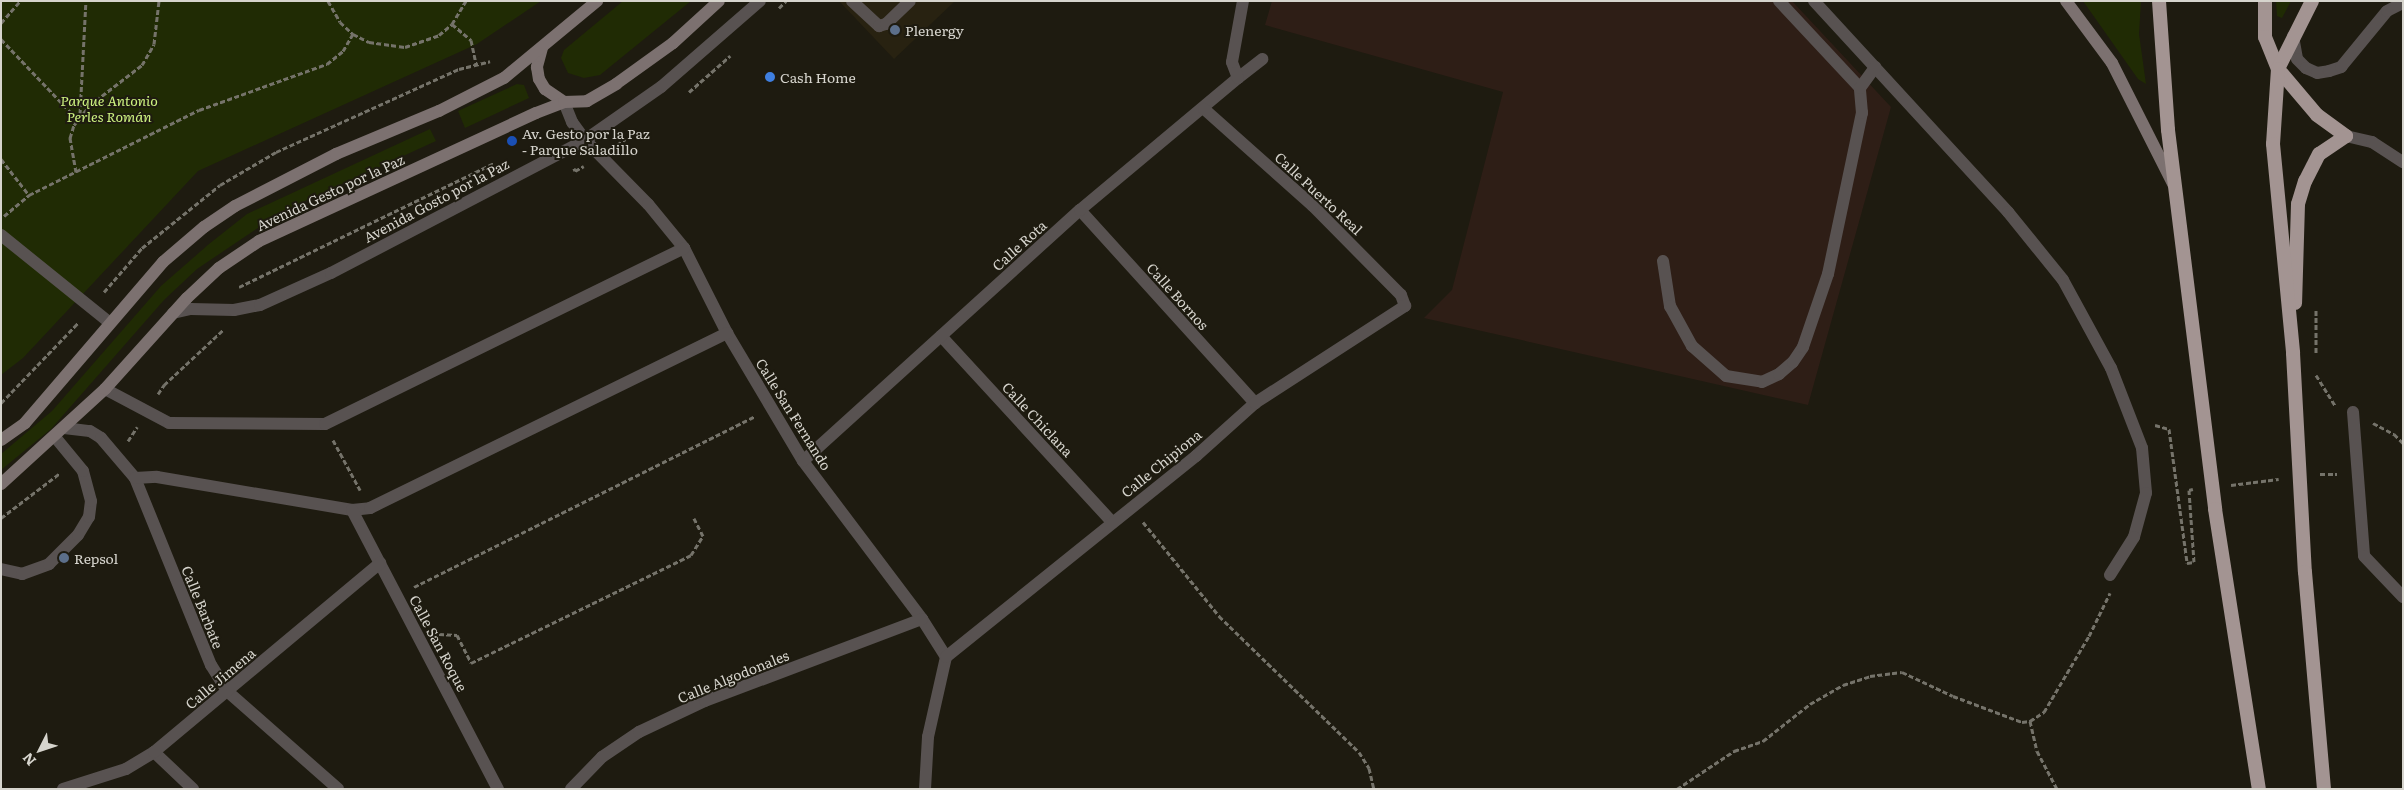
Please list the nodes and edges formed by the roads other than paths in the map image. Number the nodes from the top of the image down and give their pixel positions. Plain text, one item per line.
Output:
1 (597, 1) edge
2 (720, 1) edge
3 (760, 1) edge
4 (852, 1) edge
5 (910, 1) edge
6 (1243, 1) edge
7 (1779, 1) edge
8 (1814, 1) edge
9 (2066, 1) edge
10 (2158, 1) edge
11 (2265, 1) edge
12 (2312, 1) edge
13 (2402, 2) edge
14 (2293, 36) junction
15 (544, 45) junction
16 (1262, 60) dead end
17 (1875, 67) junction
18 (2278, 70) junction
19 (1238, 78) junction
20 (1860, 88) junction
21 (564, 102) junction
22 (1204, 109) junction
23 (2346, 136) junction
24 (585, 140) junction
25 (2403, 162) edge
26 (2176, 191) junction
27 (1080, 210) junction
28 (1, 235) edge
29 (684, 248) junction
30 (1663, 262) dead end
31 (1405, 306) joint
32 (173, 313) junction
33 (110, 323) junction
34 (727, 333) junction
35 (941, 336) junction
36 (2294, 353) junction
37 (105, 389) junction
38 (1255, 402) junction
39 (2353, 412) dead end
40 (64, 428) junction
41 (54, 438) junction
42 (1, 440) edge
43 (803, 461) junction
44 (135, 478) junction
45 (1, 484) edge
46 (352, 510) junction
47 (1112, 522) junction
48 (380, 563) junction
49 (1, 569) edge
50 (2110, 575) road end
51 (2403, 597) edge
52 (922, 618) junction
53 (946, 657) junction
54 (227, 691) junction
55 (154, 752) junction
56 (63, 789) edge
57 (193, 789) edge
58 (338, 789) edge
59 (498, 789) edge
60 (571, 789) edge
61 (925, 789) edge
62 (2259, 789) edge
63 (2324, 789) edge

1 - 15 main road, Avenida Gesto por la Paz
2 - 21 main road, Avenida Gesto por la Paz
3 - 24 street, Avenida Gosto por la Paz
4 - 5 street
6 - 19 street
7 - 20 street
8 - 17 street
9 - 26 main road
10 - 26 highway
11 - 18 highway
12 - 14 highway
13 - 14 street
14 - 18 highway
15 - 21 main road
15 - 33 main road, Avenida Gesto por la Paz
16 - 19 street, Calle Rota
17 - 20 street
17 - 50 street
18 - 23 highway
18 - 36 highway
19 - 22 street, Calle Rota
20 - 30 street
21 - 24 street, Calle San Fernando
21 - 32 main road, Avenida Gesto por la Paz
22 - 27 street, Calle Rota
22 - 31 street, Calle Puerto Real
23 - 25 street
23 - 36 highway
24 - 29 street, Calle San Fernando
24 - 32 street, Avenida Gosto por la Paz
26 - 62 highway
27 - 35 street, Calle Rota
27 - 38 street, Calle Bornos
28 - 33 street
29 - 34 street, Calle San Fernando
29 - 37 street
31 - 38 street, Calle Chipiona
32 - 37 main road, Avenida Gesto por la Paz
33 - 42 main road, Avenida Gesto por la Paz
34 - 43 street, Calle San Fernando
34 - 46 street
35 - 43 street, Calle Rota
35 - 47 street, Calle Chiclana
36 - 63 highway
37 - 40 main road, Avenida Gesto por la Paz
38 - 47 street, Calle Chipiona
39 - 51 street
40 - 41 main road, Avenida Gesto por la Paz
40 - 44 street, Calle Barbate
41 - 45 main road, Avenida Gesto por la Paz
41 - 49 street
43 - 52 street, Calle San Fernando
44 - 46 street
44 - 54 street, Calle Barbate
46 - 48 street, Calle San Roque
47 - 53 street, Calle Chipiona
48 - 54 street, Calle Jimena
48 - 59 street, Calle San Roque
52 - 53 street, Calle San Fernando
52 - 60 street, Calle Algodonales
53 - 61 street
54 - 55 street, Calle Jimena
54 - 58 street, Calle Barbate
55 - 56 street, Calle Jimena
55 - 57 street

